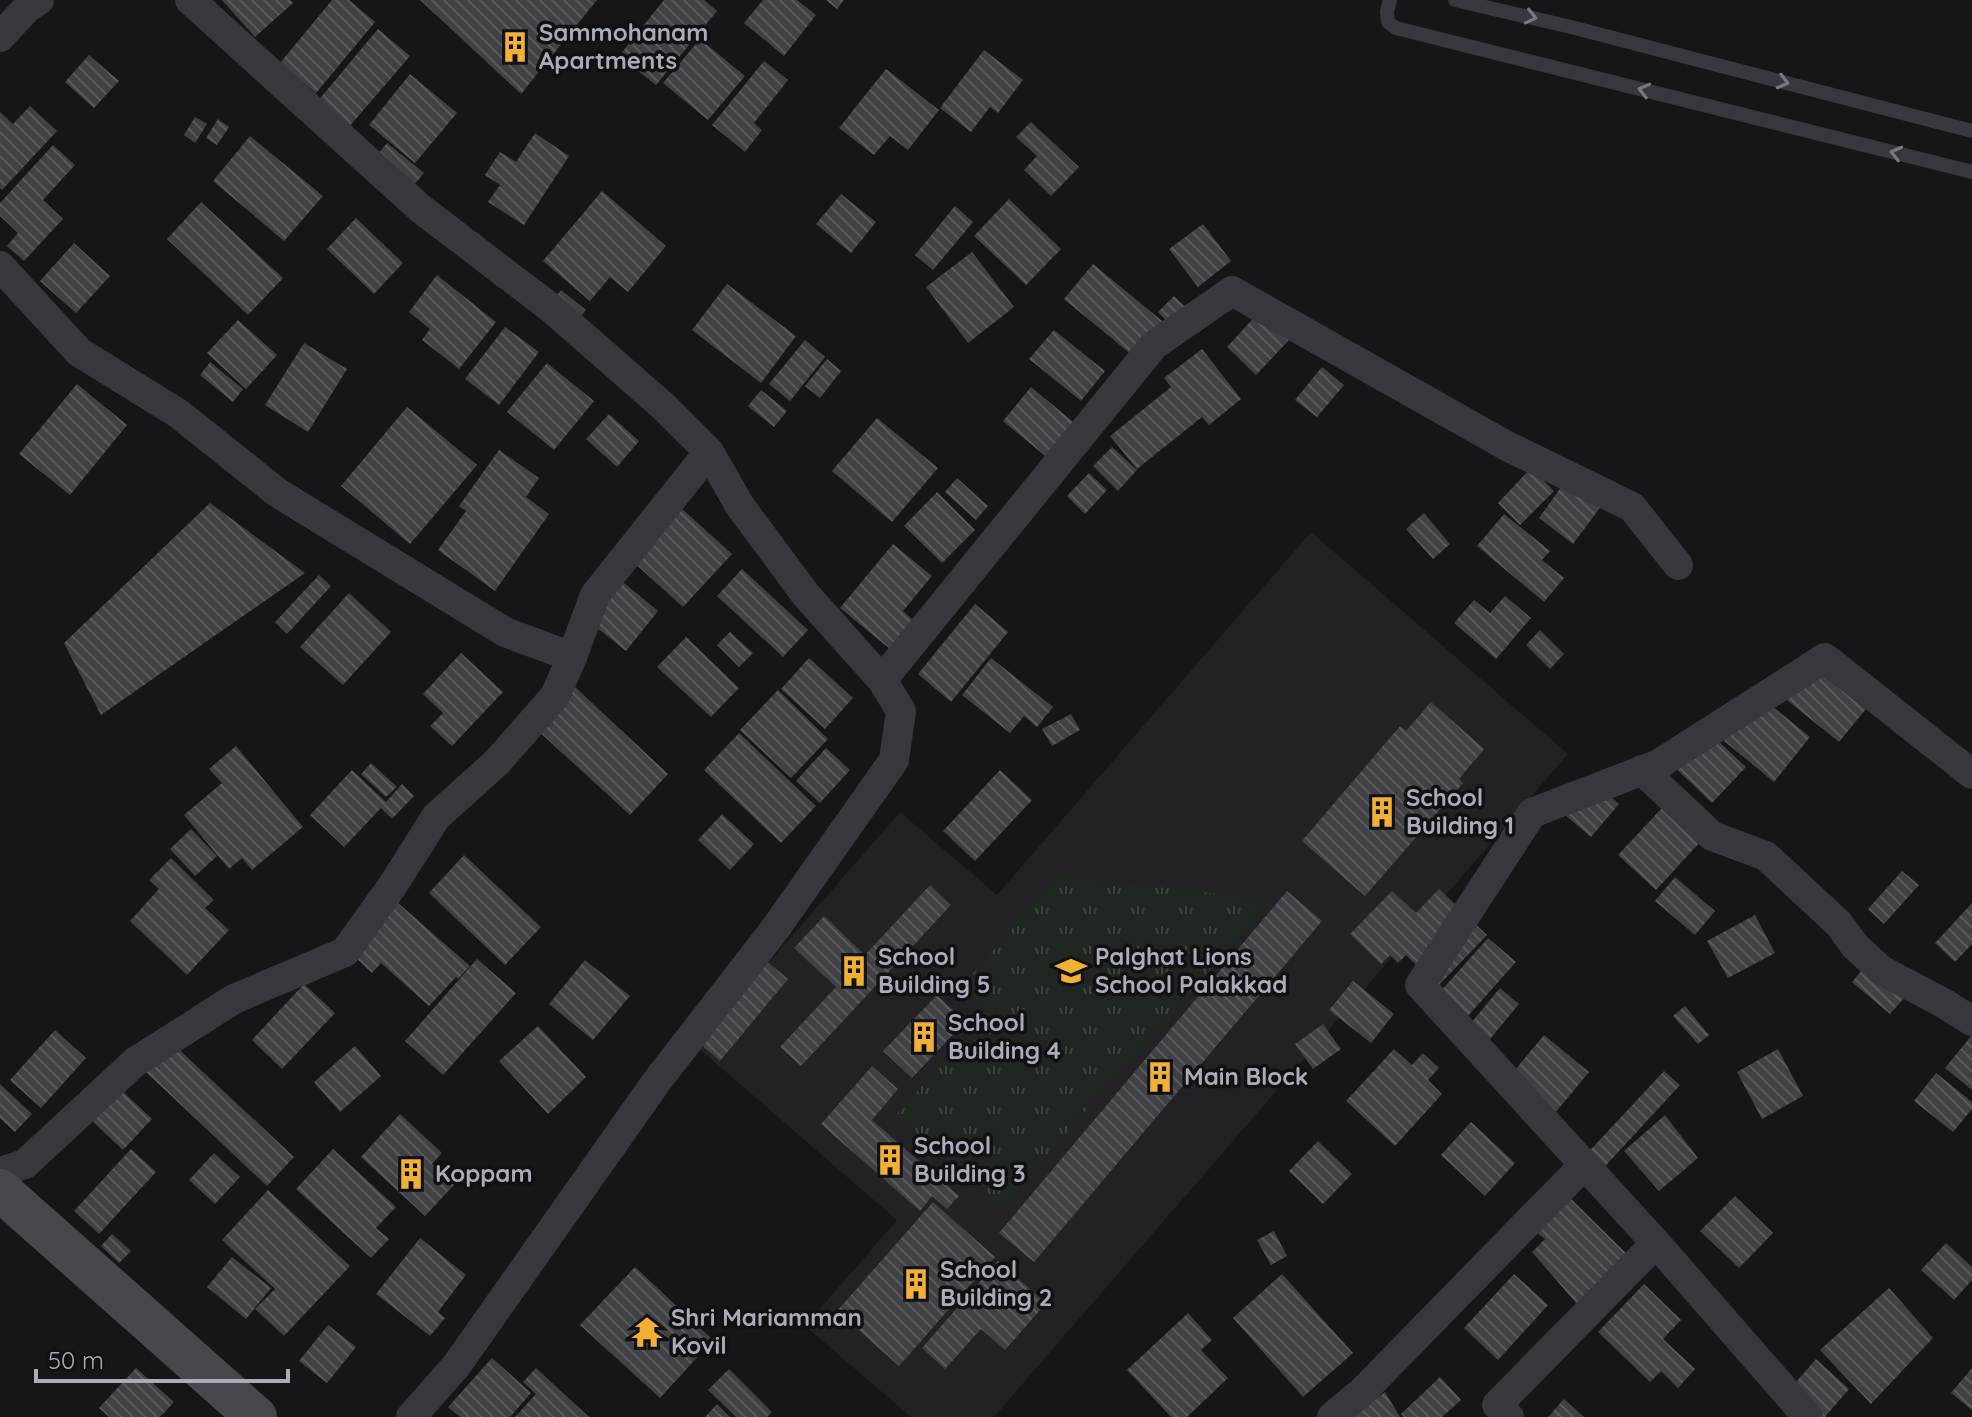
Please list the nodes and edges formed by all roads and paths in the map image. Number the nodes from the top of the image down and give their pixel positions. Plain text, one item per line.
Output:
1 (39, 0) edge
2 (190, 0) edge
3 (1390, 0) edge
4 (1455, 0) edge
5 (0, 37) edge
6 (1972, 131) edge
7 (1972, 172) edge
8 (0, 266) edge
9 (709, 452) junction
10 (1678, 565) dead end
11 (572, 657) junction
12 (882, 680) junction
13 (1642, 770) junction
14 (1972, 774) edge
15 (1972, 1021) edge
16 (1584, 1165) junction
17 (0, 1172) edge
18 (0, 1190) edge
19 (1656, 1243) junction
20 (256, 1417) edge
21 (411, 1417) edge
22 (1332, 1417) edge
23 (1509, 1417) edge
24 (1808, 1417) edge

1 - 5 street
2 - 9 street
7 -> 3 lane
4 -> 6 lane
8 - 11 street
9 - 11 street
9 - 12 street
10 - 12 street
11 - 17 street
12 - 21 street
13 - 14 street
13 - 15 street
13 - 16 street
16 - 19 street
16 - 22 street
18 - 20 street
19 - 23 street
19 - 24 street

